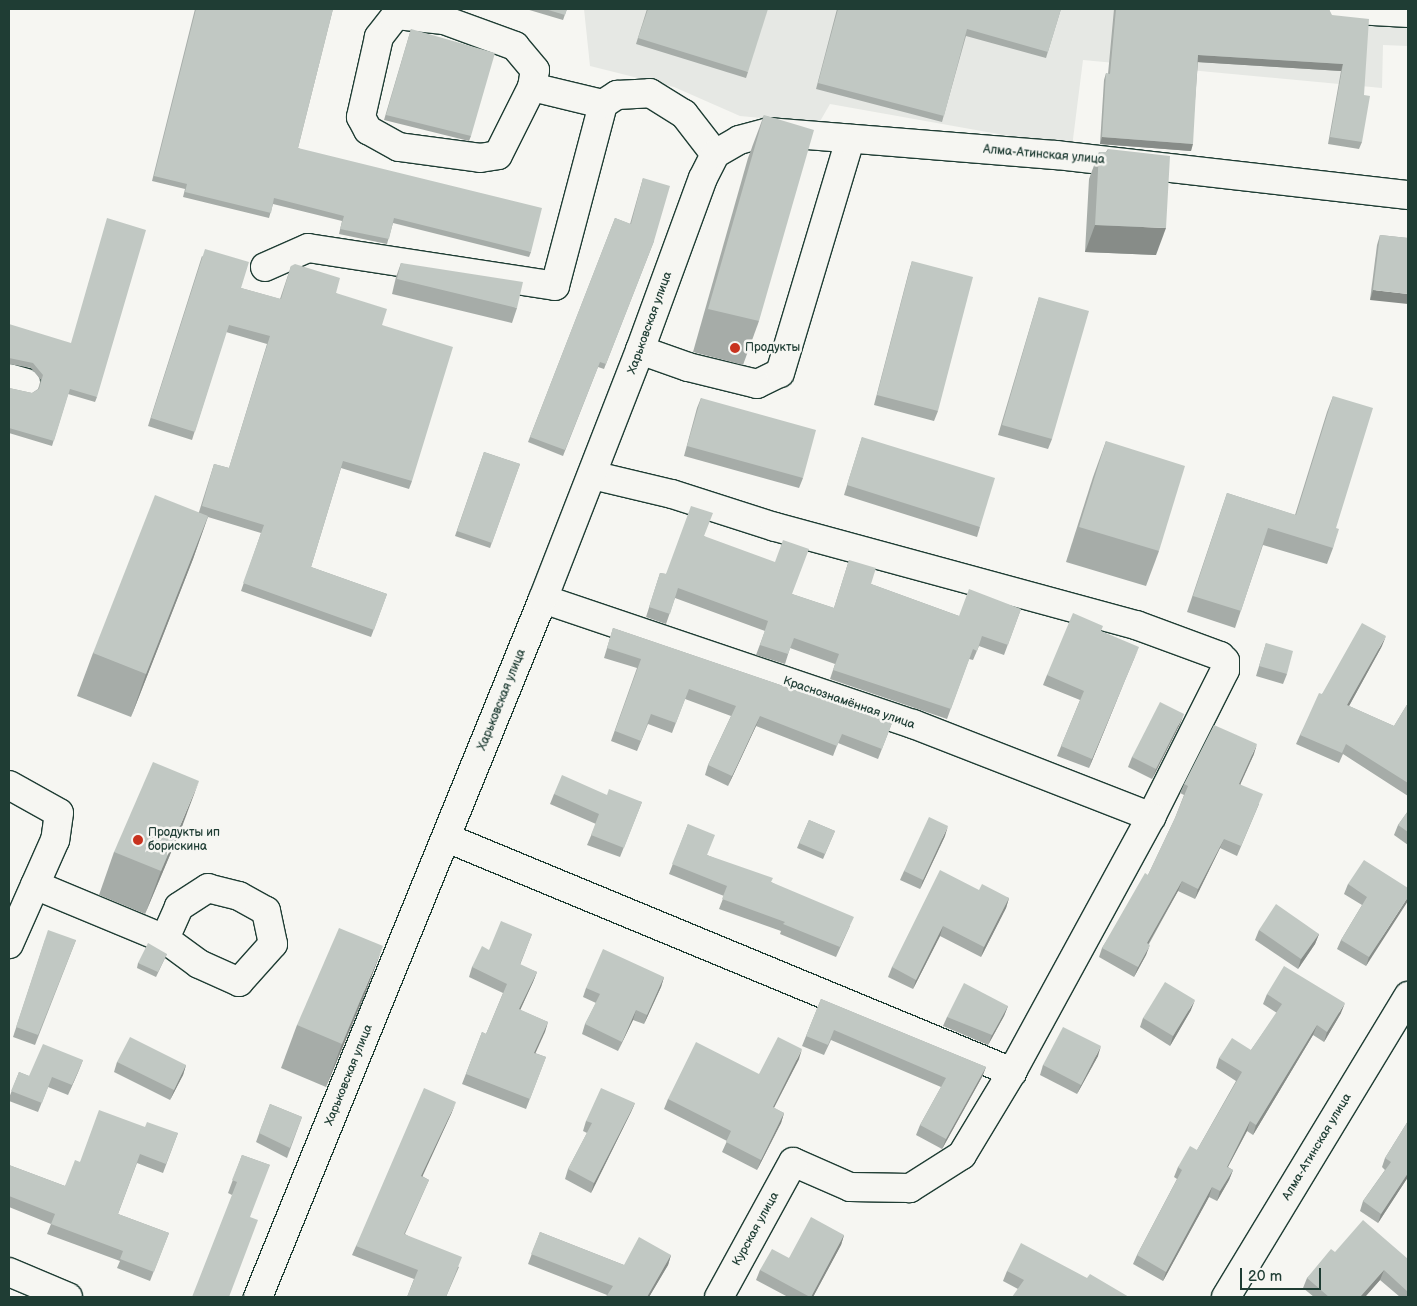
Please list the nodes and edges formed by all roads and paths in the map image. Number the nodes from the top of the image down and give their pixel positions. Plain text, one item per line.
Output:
1 (1338, 9) edge
2 (1408, 13) edge
3 (532, 87) junction
4 (602, 104) junction
5 (850, 138) junction
6 (715, 154) junction
7 (1408, 195) edge
8 (265, 267) dead end
9 (640, 350) junction
10 (592, 475) junction
11 (543, 599) junction
12 (9, 785) edge
13 (1151, 817) junction
14 (447, 838) junction
15 (35, 885) junction
16 (165, 939) dead end
17 (9, 944) edge
18 (1408, 996) edge
19 (1012, 1072) junction
20 (9, 1272) edge
21 (68, 1297) edge
22 (258, 1297) edge
23 (719, 1297) edge
24 (1226, 1297) edge

1 - 2 street
3 - 3 street
3 - 4 street
4 - 6 street
4 - 8 street
5 - 6 street, Алма-Атинская улица
5 - 7 street, Алма-Атинская улица
5 - 9 street
6 - 9 street, Харьковская улица
9 - 10 street, Харьковская улица
10 - 11 street, Харьковская улица
10 - 13 street
11 - 13 street, Краснознамённая улица
11 - 14 street, Харьковская улица
12 - 15 street
13 - 19 street
14 - 19 street
14 - 22 street, Харьковская улица
15 - 16 street
15 - 17 street
18 - 24 street, Алма-Атинская улица
19 - 23 street, Курская улица
20 - 21 street

